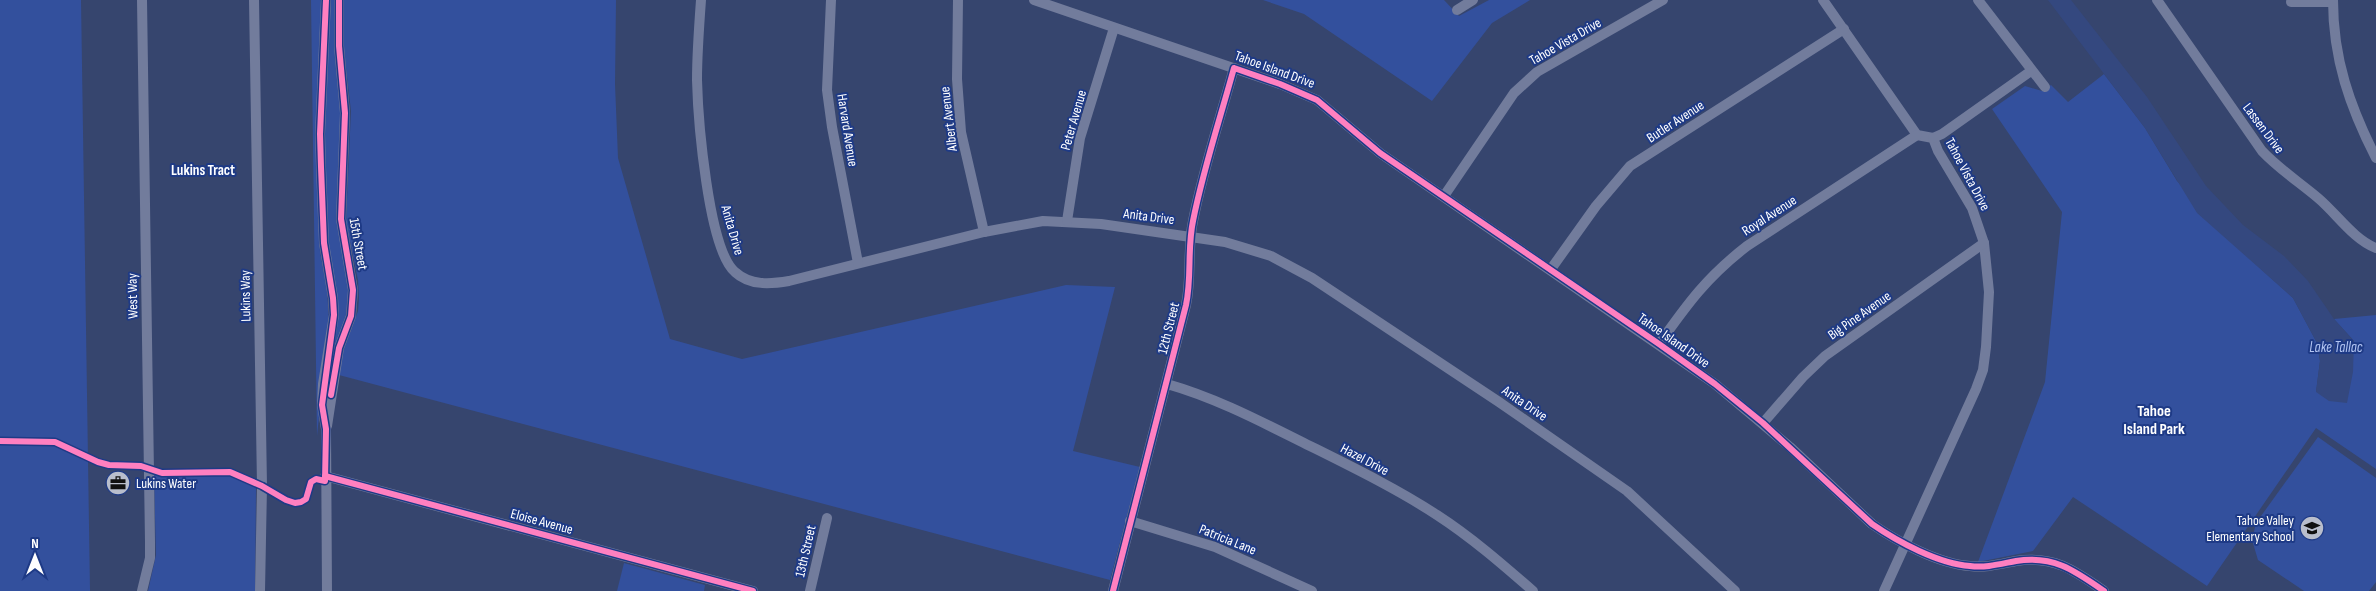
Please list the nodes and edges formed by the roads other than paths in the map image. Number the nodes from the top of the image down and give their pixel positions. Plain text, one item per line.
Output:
1 (142, 0) edge
2 (254, 0) edge
3 (326, 0) edge
4 (339, 0) edge
5 (701, 0) edge
6 (831, 0) edge
7 (958, 0) edge
8 (1034, 0) edge
9 (1473, 0) edge
10 (1663, 0) edge
11 (1823, 0) edge
12 (1978, 0) edge
13 (2156, 0) edge
14 (2333, 1) edge
15 (2291, 2) dead end
16 (1457, 10) dead end
17 (1114, 28) junction
18 (1844, 28) junction
19 (1234, 68) junction
20 (2031, 71) junction
21 (2045, 87) dead end
22 (1917, 135) junction
23 (1933, 138) junction
24 (2376, 158) edge
25 (1444, 196) junction
26 (1067, 221) junction
27 (984, 232) junction
28 (1191, 236) junction
29 (1984, 243) junction
30 (2376, 248) edge
31 (858, 264) junction
32 (1551, 269) junction
33 (1659, 344) junction
34 (1167, 384) junction
35 (1763, 424) junction
36 (326, 429) junction
37 (325, 476) junction
38 (827, 518) dead end
39 (1130, 521) junction
40 (1905, 544) junction
41 (142, 591) edge
42 (260, 591) edge
43 (327, 591) edge
44 (753, 591) edge
45 (810, 591) edge
46 (1113, 591) edge
47 (1312, 591) edge
48 (1533, 591) edge
49 (1735, 591) edge
50 (1884, 591) edge
51 (2104, 591) edge

1 - 41 street, West Way
2 - 42 street, Lukins Way
3 - 36 street, 15th Street
4 - 36 street, 15th Street
5 - 31 street, Anita Drive
6 - 31 street, Harvard Avenue
7 - 27 street, Albert Avenue
8 - 17 street, Tahoe Island Drive
9 - 16 street
10 - 25 street, Tahoe Vista Drive
11 - 18 street
12 - 20 street
13 - 30 street, Lassen Drive
14 - 15 street
14 - 24 street
17 - 19 street, Tahoe Island Drive
17 - 26 street, Peter Avenue
18 - 22 street
18 - 32 street, Butler Avenue
19 - 25 street, Tahoe Island Drive
19 - 28 street, 12th Street
20 - 21 street
20 - 23 street
22 - 23 street, Tahoe Vista Drive
22 - 33 street, Royal Avenue
23 - 29 street, Tahoe Vista Drive
25 - 32 street, Tahoe Island Drive
26 - 27 street, Anita Drive
26 - 28 street, Anita Drive
27 - 31 street, Anita Drive
28 - 34 street, 12th Street
28 - 49 street, Anita Drive
29 - 35 street, Big Pine Avenue
29 - 40 street, Tahoe Vista Drive
32 - 33 street, Tahoe Island Drive
33 - 35 street, Tahoe Island Drive
34 - 39 street, 12th Street
34 - 48 street, Hazel Drive
35 - 40 street, Tahoe Island Drive
36 - 37 street, 15th Street
37 - 43 street, 15th Street
37 - 44 street, Eloise Avenue
38 - 45 street, 13th Street
39 - 46 street, 12th Street
39 - 47 street, Patricia Lane
40 - 50 street, Tahoe Vista Drive
40 - 51 street, Tahoe Island Drive

